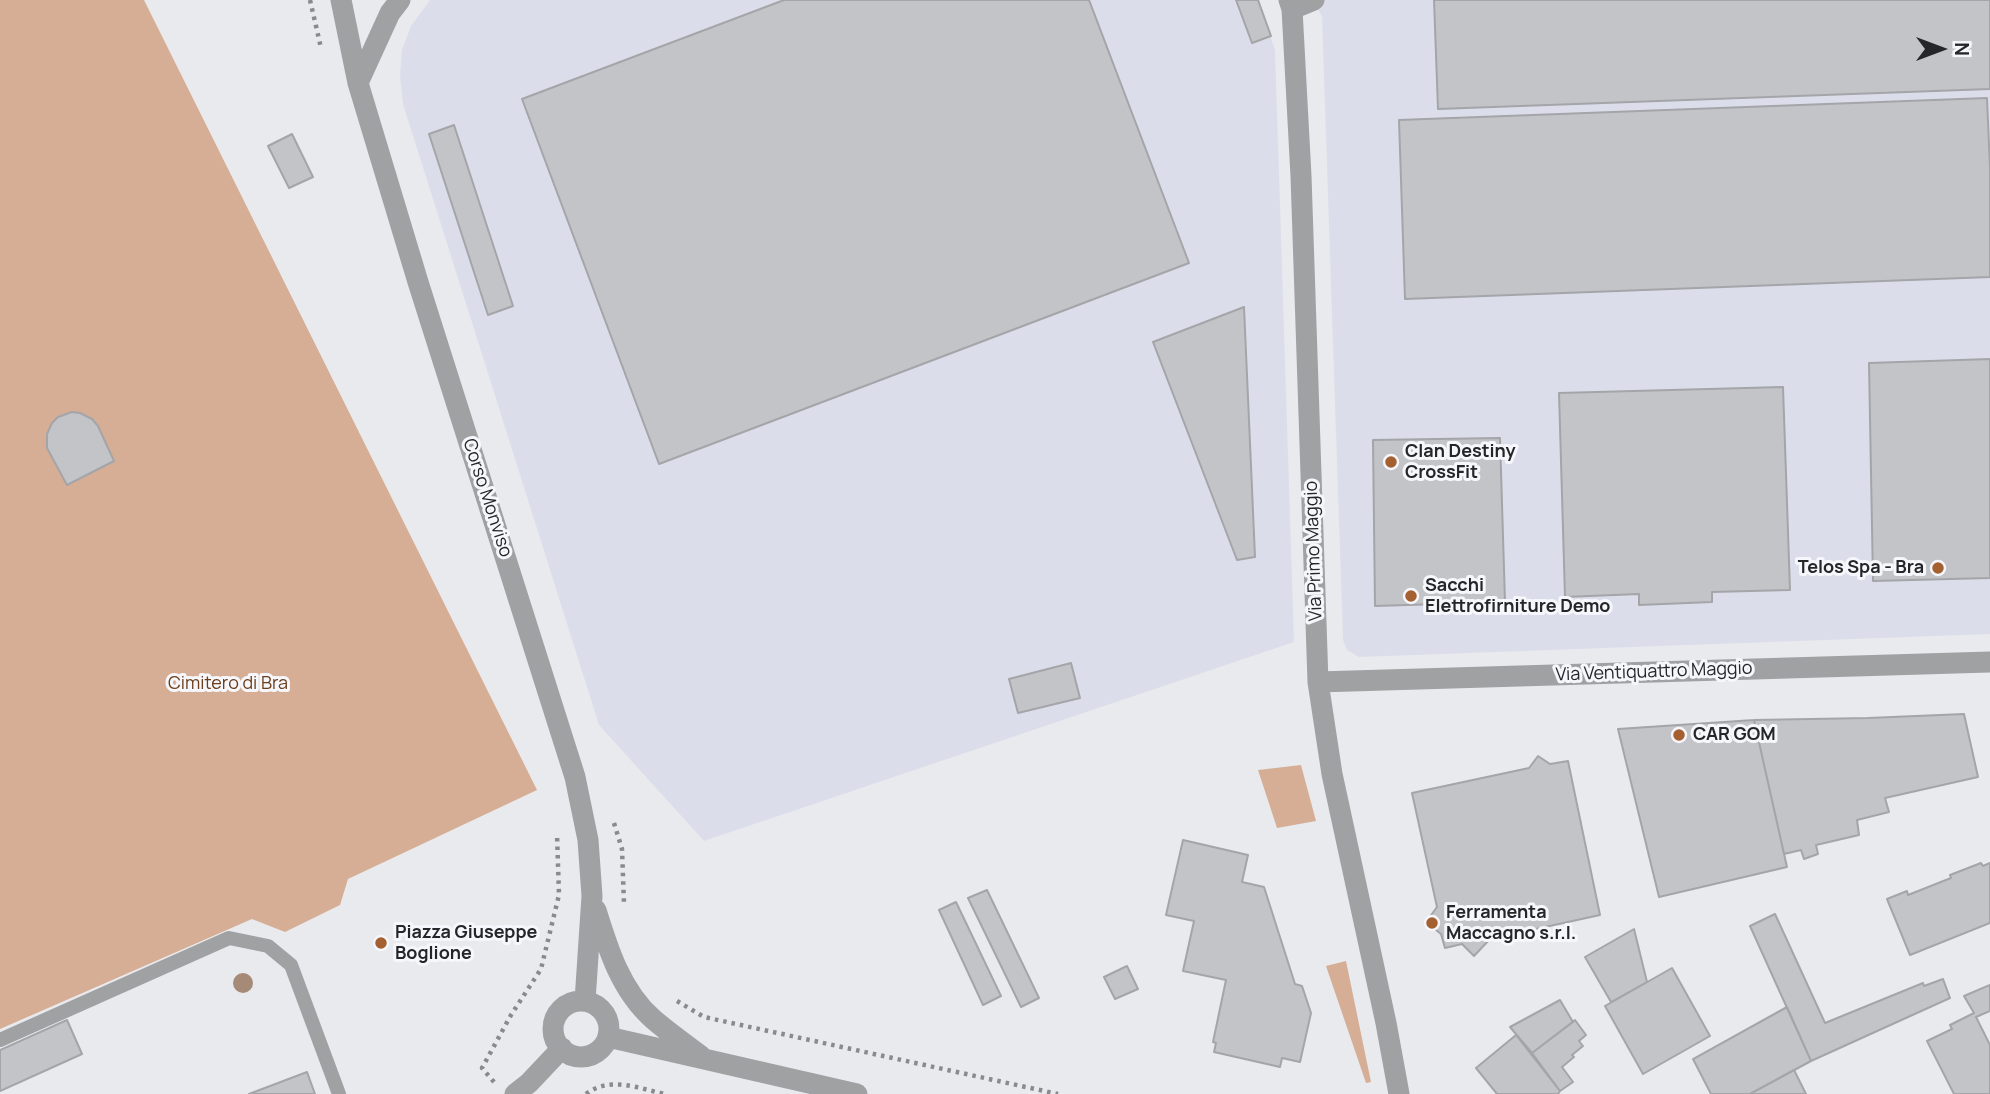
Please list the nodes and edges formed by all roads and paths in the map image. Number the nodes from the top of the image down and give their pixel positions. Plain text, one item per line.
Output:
1 (310, 0) edge
2 (341, 0) edge
3 (400, 0) edge
4 (1314, 0) edge
5 (1290, 4) edge
6 (324, 58) dead end
7 (358, 83) junction
8 (1990, 662) edge
9 (1318, 682) junction
10 (614, 823) dead end
11 (556, 832) dead end
12 (592, 896) junction
13 (625, 911) dead end
14 (671, 997) dead end
15 (585, 1001) junction
16 (608, 1037) junction
17 (0, 1040) edge
18 (562, 1048) junction
19 (705, 1059) junction
20 (505, 1090) edge
21 (339, 1094) edge
22 (586, 1094) edge
23 (665, 1094) edge
24 (857, 1094) edge
25 (1058, 1094) edge
26 (1399, 1094) edge

1 - 6 path
2 - 7 street, Corso Monviso
3 - 7 street
4 - 5 street
5 - 9 street, Via Primo Maggio
7 - 12 street, Corso Monviso
8 - 9 street, Via Ventiquattro Maggio
9 - 26 street, Via Primo Maggio
10 - 13 path
11 - 20 path
12 - 15 street, Corso Monviso
12 - 19 street
14 - 25 path
15 - 16 street
15 - 18 street
16 - 18 street
16 - 19 street
17 - 21 lane
18 - 20 street
19 - 24 street
22 - 23 path

